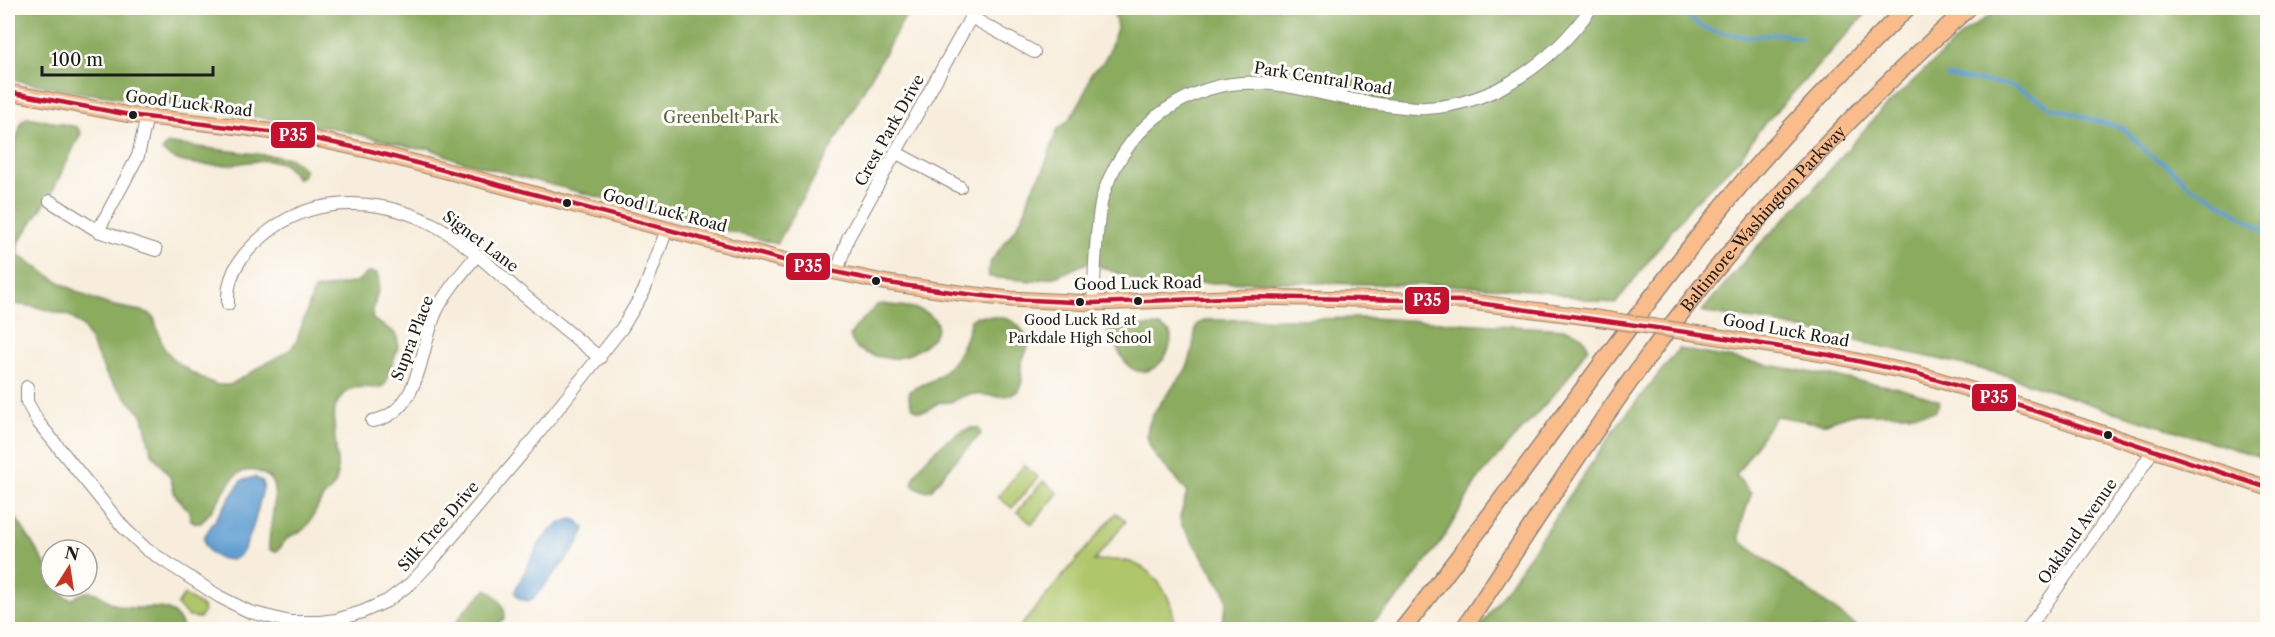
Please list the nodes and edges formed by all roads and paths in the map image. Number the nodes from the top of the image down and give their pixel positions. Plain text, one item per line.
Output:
1 (1591, 8) edge
2 (1907, 8) edge
3 (1968, 8) edge
4 (974, 12) edge
5 (1034, 52) dead end
6 (8, 92) edge
7 (147, 116) junction
8 (895, 152) junction
9 (960, 188) dead end
10 (50, 201) dead end
11 (667, 229) junction
12 (98, 231) junction
13 (156, 250) dead end
14 (477, 255) junction
15 (837, 272) junction
16 (1093, 303) junction
17 (228, 304) dead end
18 (600, 358) junction
19 (27, 387) dead end
20 (372, 421) dead end
21 (2153, 450) junction
22 (2268, 488) edge
23 (1402, 630) edge
24 (1463, 630) edge
25 (2027, 630) edge

1 - 16 street, Park Central Road
2 - 23 highway
3 - 24 highway, Baltimore-Washington Parkway
4 - 5 street
4 - 8 street, Crest Park Drive
6 - 7 main road, Good Luck Road
7 - 11 main road, Good Luck Road
7 - 12 street
8 - 9 street
8 - 15 street, Crest Park Drive
10 - 12 street
11 - 15 main road, Good Luck Road
11 - 18 street, Silk Tree Drive
12 - 13 street
14 - 17 street, Signet Lane
14 - 18 street, Signet Lane
14 - 20 street, Supra Place
15 - 16 main road, Good Luck Road
16 - 21 main road, Good Luck Road, bridge
18 - 19 street, Silk Tree Drive
21 - 22 main road, Good Luck Road
21 - 25 street, Oakland Avenue

